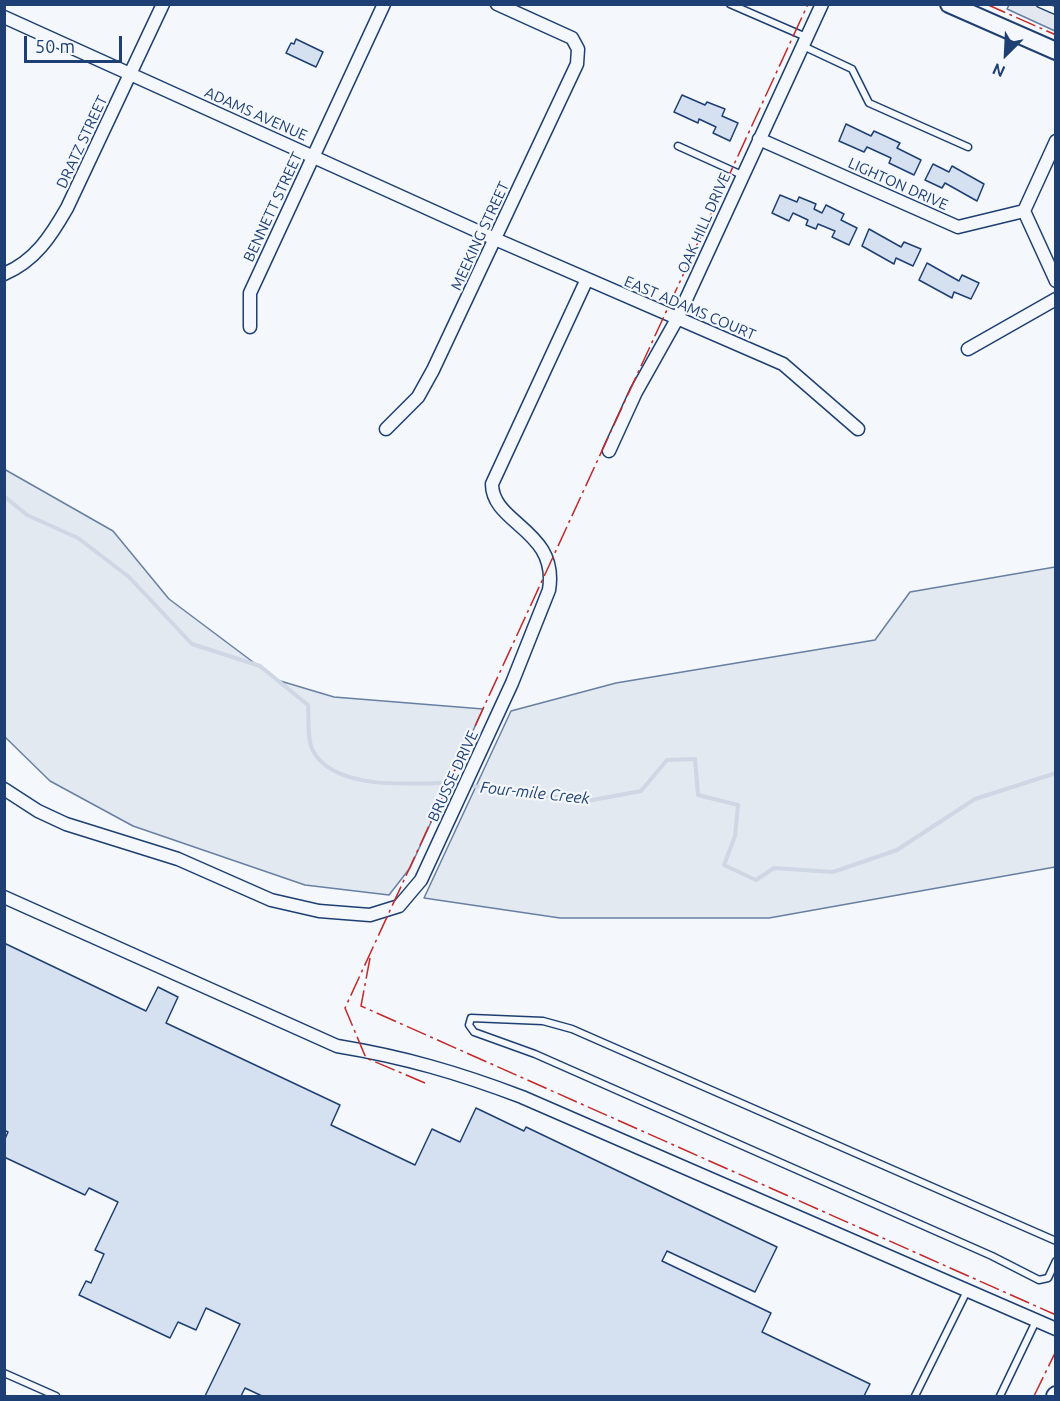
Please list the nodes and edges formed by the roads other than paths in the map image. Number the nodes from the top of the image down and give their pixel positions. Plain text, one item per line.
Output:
1 (163, 4) edge
2 (384, 4) edge
3 (497, 4) edge
4 (730, 4) edge
5 (822, 4) edge
6 (949, 4) edge
7 (1040, 4) edge
8 (1056, 11) edge
9 (4, 17) edge
10 (805, 42) junction
11 (1056, 51) edge
12 (130, 74) junction
13 (759, 139) junction
14 (1056, 141) edge
15 (678, 146) dead end
16 (968, 147) dead end
17 (313, 156) junction
18 (742, 175) junction
19 (1024, 211) junction
20 (495, 239) junction
21 (4, 274) edge
22 (586, 279) junction
23 (1056, 281) edge
24 (1056, 299) edge
25 (677, 319) junction
26 (250, 327) dead end
27 (968, 349) dead end
28 (386, 429) dead end
29 (858, 429) dead end
30 (609, 451) dead end
31 (4, 789) edge
32 (4, 897) edge
33 (1056, 1241) edge
34 (1056, 1261) edge
35 (967, 1291) junction
36 (1036, 1321) junction
37 (1056, 1329) edge
38 (4, 1373) edge
39 (56, 1396) edge
40 (915, 1396) edge
41 (1000, 1396) edge

1 - 12 street, DRATZ STREET
2 - 17 street, BENNETT STREET
3 - 20 street, MEEKING STREET
4 - 10 lane
5 - 10 street, OAK HILL DRIVE
6 - 11 street
7 - 8 lane
9 - 12 street, ADAMS AVENUE
10 - 13 street, OAK HILL DRIVE
10 - 16 lane
12 - 17 street, ADAMS AVENUE
12 - 21 street, DRATZ STREET
13 - 18 street, OAK HILL DRIVE
13 - 19 street, LIGHTON DRIVE
14 - 19 street
15 - 18 lane
17 - 20 street, ADAMS AVENUE
17 - 26 street, BENNETT STREET
18 - 25 street, OAK HILL DRIVE
19 - 23 street
20 - 22 street, EAST ADAMS COURT
20 - 28 street, MEEKING STREET
22 - 25 street, EAST ADAMS COURT
22 - 31 street, BRUSSE DRIVE
24 - 27 street
25 - 29 street, EAST ADAMS COURT
25 - 30 street, OAK HILL DRIVE
32 - 35 street
33 - 34 lane
35 - 36 street
35 - 40 lane
36 - 37 street
36 - 41 lane
38 - 39 lane

